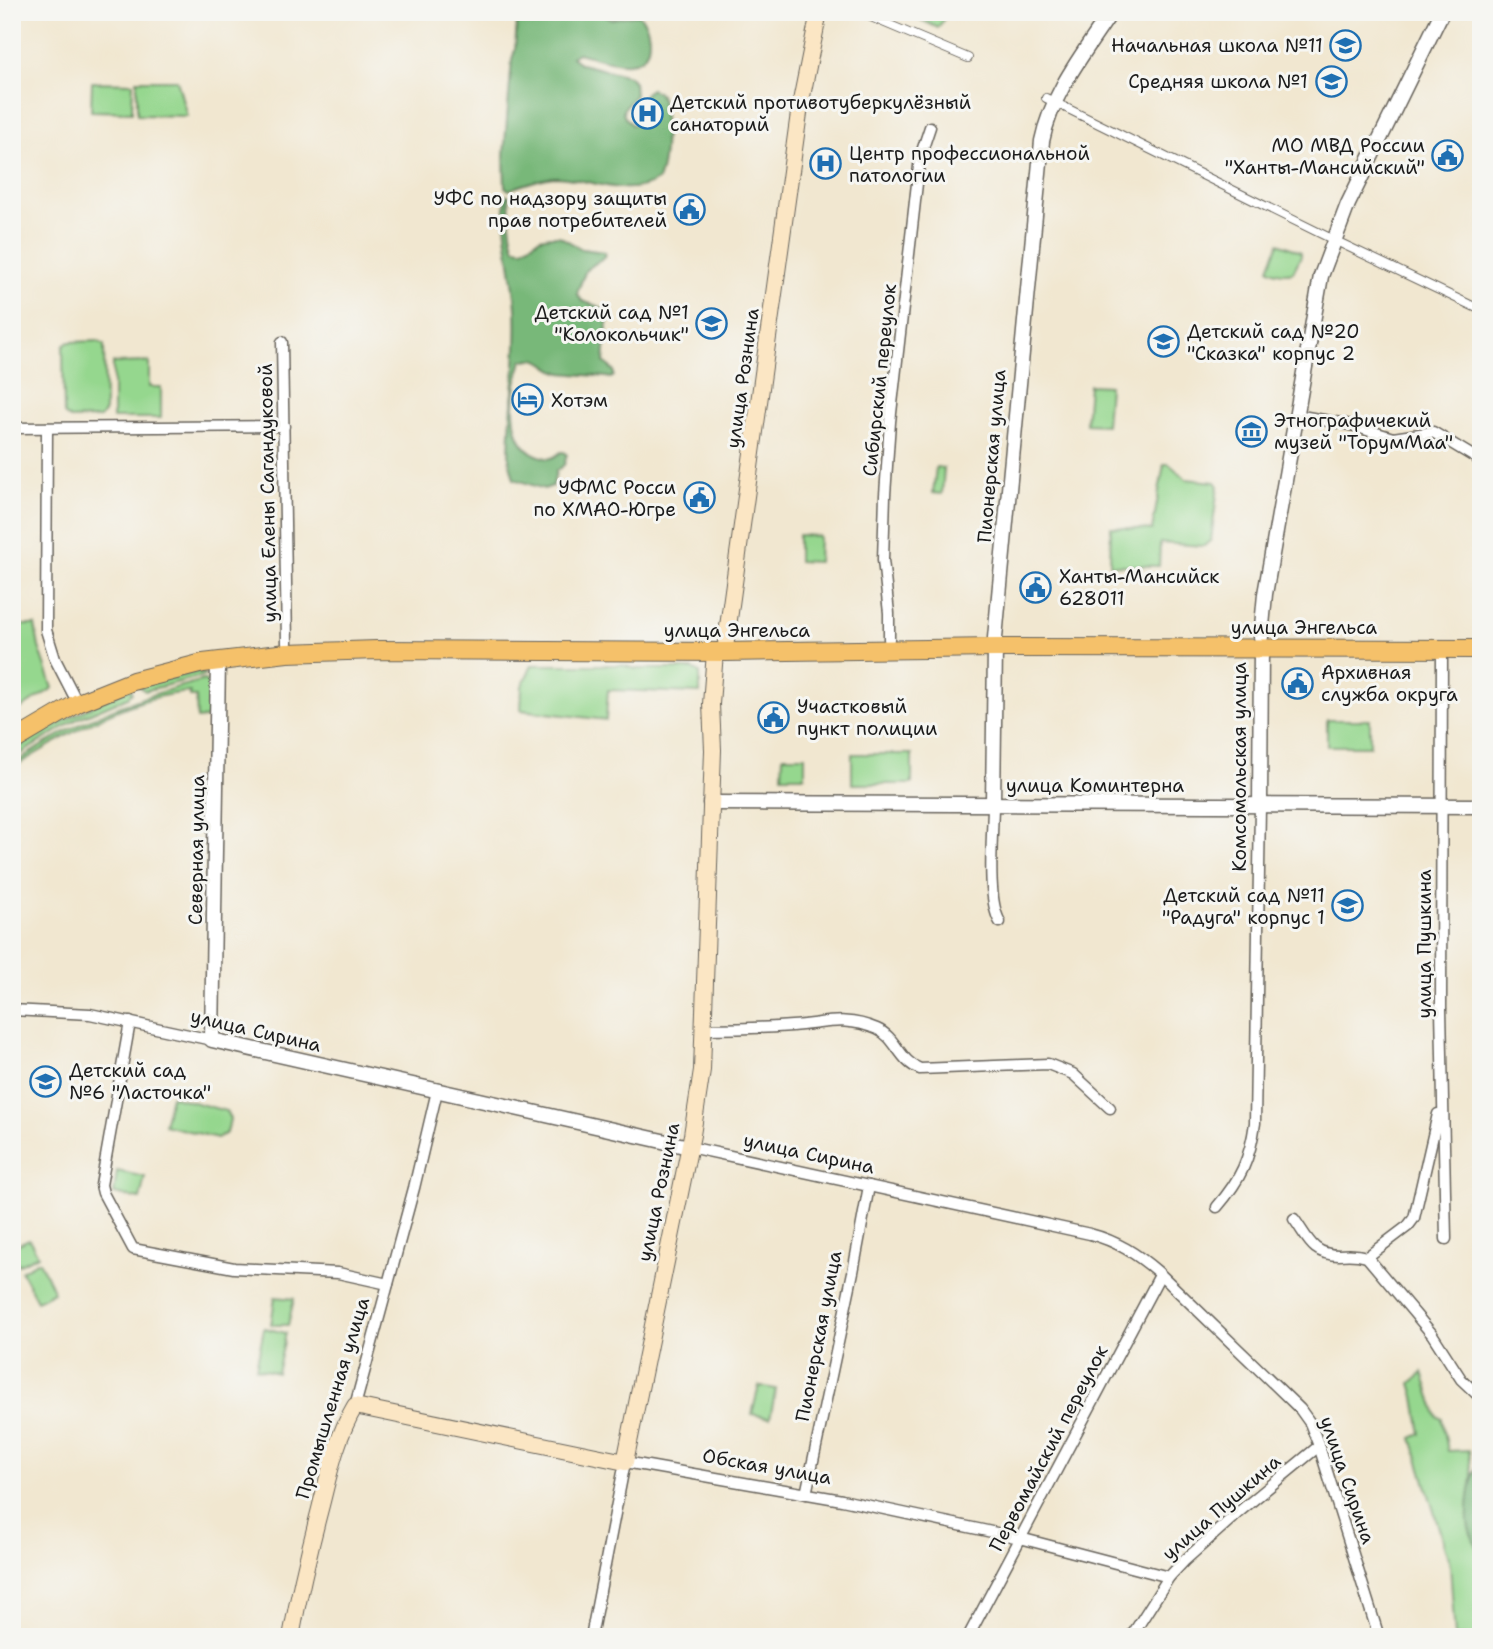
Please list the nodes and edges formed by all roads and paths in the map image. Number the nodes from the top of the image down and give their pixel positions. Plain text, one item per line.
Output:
1 (809, 12) edge
2 (819, 12) edge
3 (859, 12) edge
4 (1111, 12) edge
5 (1442, 12) edge
6 (968, 58) dead end
7 (1050, 100) junction
8 (930, 127) dead end
9 (1334, 240) junction
10 (1481, 310) edge
11 (282, 342) dead end
12 (1296, 415) junction
13 (284, 426) junction
14 (12, 428) edge
15 (47, 428) junction
16 (1481, 461) edge
17 (744, 476) junction
18 (1481, 638) edge
19 (889, 639) junction
20 (1261, 642) junction
21 (995, 643) junction
22 (721, 647) junction
23 (287, 648) junction
24 (1442, 649) junction
25 (1481, 649) edge
26 (218, 656) junction
27 (76, 699) junction
28 (12, 730) edge
29 (12, 743) edge
30 (710, 803) junction
31 (993, 803) junction
32 (1260, 806) junction
33 (1481, 806) edge
34 (1442, 807) junction
35 (1000, 922) dead end
36 (12, 1010) edge
37 (130, 1021) junction
38 (705, 1029) junction
39 (212, 1040) junction
40 (437, 1091) junction
41 (1442, 1106) junction
42 (1110, 1108) dead end
43 (689, 1147) junction
44 (869, 1185) junction
45 (1217, 1207) dead end
46 (1294, 1219) dead end
47 (1446, 1239) dead end
48 (1367, 1257) junction
49 (1160, 1275) junction
50 (388, 1284) junction
51 (1481, 1398) edge
52 (355, 1406) junction
53 (1319, 1446) junction
54 (625, 1462) junction
55 (806, 1494) junction
56 (1020, 1538) junction
57 (1169, 1577) junction
58 (291, 1637) edge
59 (591, 1637) edge
60 (968, 1637) edge
61 (1131, 1637) edge
62 (1379, 1637) edge

1 - 17 main road, улица Рознина
2 - 17 main road, улица Рознина
3 - 6 street
4 - 7 street, Пионерская улица
5 - 9 street, Комсомольская улица
7 - 9 street
7 - 21 street, Пионерская улица
8 - 19 street, Сибирский переулок
9 - 10 street
9 - 12 street, Комсомольская улица
11 - 13 street, улица Елены Сагандуковой
12 - 16 street
12 - 20 street, Комсомольская улица
13 - 15 street
13 - 23 street, улица Елены Сагандуковой
14 - 15 street
15 - 27 street
17 - 22 main road, улица Рознина
18 - 20 main road, улица Энгельса
19 - 21 main road, улица Энгельса
19 - 22 main road, улица Энгельса
20 - 21 main road, улица Энгельса
20 - 24 main road, улица Энгельса
20 - 32 street, Комсомольская улица
21 - 22 main road, улица Энгельса
21 - 31 street, Пионерская улица
22 - 23 main road, улица Энгельса
22 - 30 main road, улица Рознина
23 - 26 main road, улица Энгельса
24 - 25 main road, улица Энгельса
24 - 34 street, улица Пушкина
26 - 27 main road, улица Энгельса
26 - 39 street, Северная улица
27 - 28 main road, улица Энгельса
27 - 29 main road, улица Энгельса
30 - 31 street, улица Коминтерна
30 - 38 main road, улица Рознина
31 - 32 street, улица Коминтерна
31 - 35 street, Пионерская улица
32 - 34 street, улица Коминтерна
32 - 45 street, Комсомольская улица
33 - 34 street, улица Коминтерна
34 - 41 street, улица Пушкина
36 - 37 street, улица Сирина
37 - 39 street, улица Сирина
37 - 50 street
38 - 42 street
38 - 43 main road, улица Рознина
39 - 40 street, улица Сирина
40 - 43 street, улица Сирина
40 - 50 street, Промышленная улица
41 - 47 street, улица Пушкина
41 - 48 street
43 - 44 street, улица Сирина
43 - 54 main road, улица Рознина
44 - 49 street, улица Сирина
44 - 55 street, Пионерская улица
46 - 48 street
48 - 51 street
49 - 53 street, улица Сирина
49 - 56 street, Первомайский переулок
50 - 52 street, Промышленная улица
52 - 54 main road, Обская улица
52 - 58 main road, Промышленная улица
53 - 57 street, улица Пушкина
53 - 62 street, улица Сирина
54 - 55 street, Обская улица
54 - 59 street, улица Рознина
55 - 56 street, Обская улица
56 - 57 street, Обская улица
56 - 60 street, Первомайский переулок
57 - 61 street, улица Пушкина

